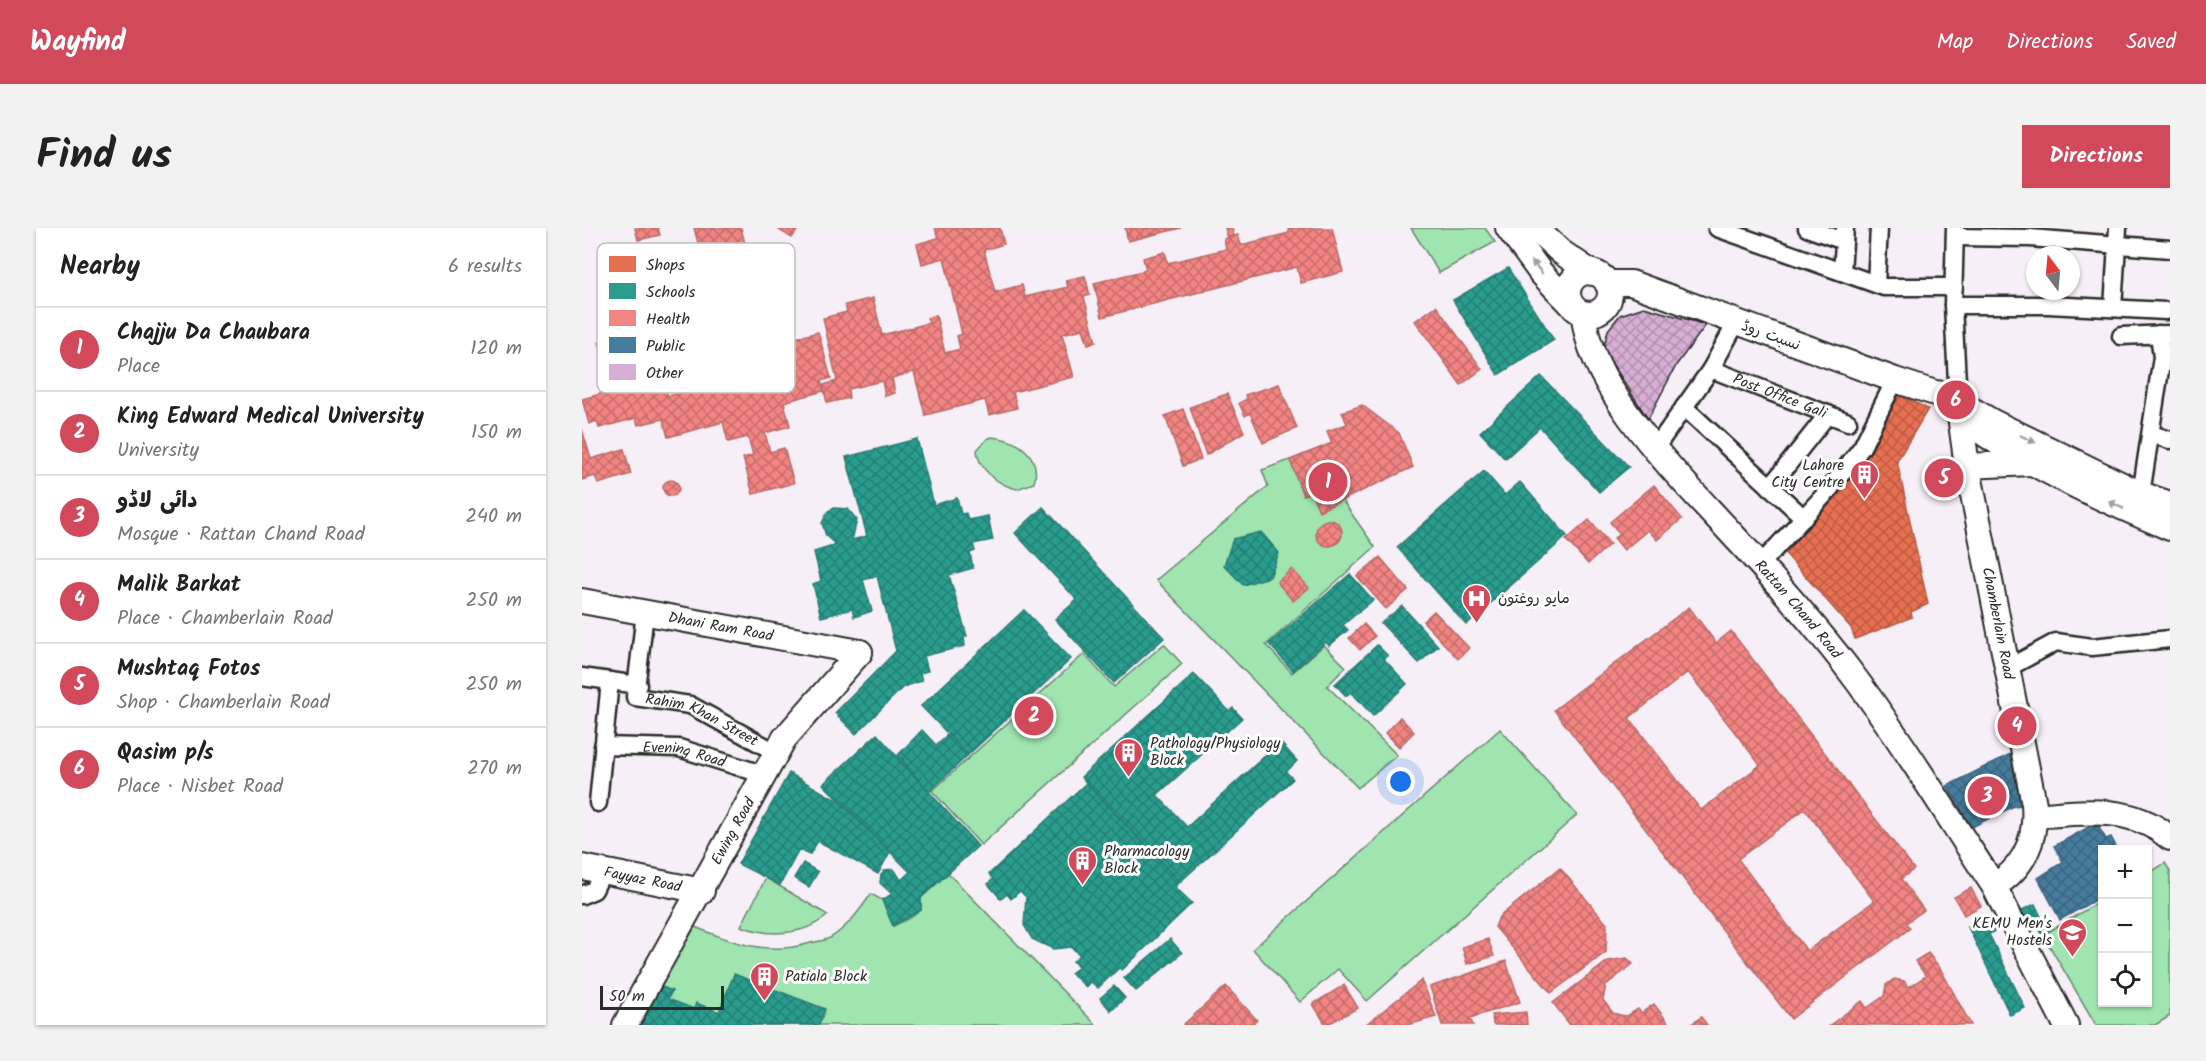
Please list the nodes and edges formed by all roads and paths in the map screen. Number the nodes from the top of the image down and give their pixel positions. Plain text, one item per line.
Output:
1 (1508, 228) edge
2 (1535, 228) edge
3 (1717, 228) edge
4 (1807, 228) edge
5 (1879, 228) edge
6 (2118, 228) edge
7 (1955, 232) edge
8 (2030, 233) edge
9 (1845, 235) edge
10 (2117, 245) junction
11 (2170, 249) edge
12 (1842, 272) junction
13 (1599, 278) junction
14 (1876, 284) junction
15 (1954, 287) junction
16 (1953, 305) junction
17 (1577, 308) junction
18 (2113, 308) junction
19 (2166, 311) dead end
20 (1736, 323) junction
21 (2165, 334) edge
22 (2121, 336) dead end
23 (2166, 357) edge
24 (1711, 369) junction
25 (1895, 380) junction
26 (1684, 407) junction
27 (1959, 410) junction
28 (1828, 414) junction
29 (1848, 422) dead end
30 (2151, 434) junction
31 (2170, 440) edge
32 (1654, 450) junction
33 (2034, 463) junction
34 (1968, 466) junction
35 (1770, 487) junction
36 (2141, 494) junction
37 (2170, 504) edge
38 (1804, 518) junction
39 (2170, 528) edge
40 (1760, 565) junction
41 (582, 601) edge
42 (645, 613) junction
43 (2170, 639) edge
44 (860, 652) joint
45 (2007, 669) junction
46 (582, 677) edge
47 (610, 681) junction
48 (638, 685) junction
49 (603, 746) junction
50 (777, 753) junction
51 (765, 775) junction
52 (598, 802) dead end
53 (2035, 816) junction
54 (2170, 838) edge
55 (592, 869) edge
56 (1994, 886) junction
57 (702, 891) junction
58 (582, 895) edge
59 (626, 1025) edge
60 (2066, 1025) edge

17 -> 1 main road
2 - 13 main road
3 - 12 street
4 - 9 street
5 - 14 street
6 - 10 street
7 - 8 street
7 - 15 street
8 - 10 street
9 - 12 street
10 - 11 street
10 - 18 street
12 - 14 street
13 - 17 main road
13 - 17 main road
13 - 20 main road, نسبت روڈ
14 - 15 street
15 - 16 street
16 - 18 street
16 - 27 street
17 - 32 main road, Rattan Chand Road
18 - 19 street
20 - 24 street
20 - 25 main road, نسبت روڈ
21 - 22 street
21 - 23 street
23 - 30 street
24 - 26 street
24 - 28 street, Post Office Gali
25 - 27 main road, نسبت روڈ
25 - 38 street
26 - 32 street
26 - 35 street
27 - 33 main road
27 - 34 main road, Chamberlain Road
27 -> 36 main road
28 - 29 street, Post Office Gali
28 - 35 street
30 - 31 street
30 - 36 street
32 - 40 main road, Rattan Chand Road
33 - 34 main road
39 -> 33 main road
34 - 45 main road, Chamberlain Road
35 - 38 street
36 - 37 main road
38 - 40 street
40 - 56 main road, Rattan Chand Road
41 - 42 main road, Dhani Ram Road
42 - 44 main road, Dhani Ram Road
42 - 48 street, Rahim Khan Street
43 - 45 street
44 - 50 main road, Ewing Road
45 - 53 main road, Chamberlain Road
46 - 47 street, Rahim Khan Street
47 - 48 street, Rahim Khan Street
47 - 49 street
48 - 50 street, Rahim Khan Street
49 - 51 street, Evening Road
49 - 52 street
50 - 51 main road, Ewing Road
51 - 57 main road, Ewing Road
53 - 54 main road
53 - 56 main road, Chamberlain Road
55 - 57 main road, Fayyaz Road
55 - 58 street
56 - 60 main road, Rattan Chand Road
57 - 59 main road, Ewing Road

